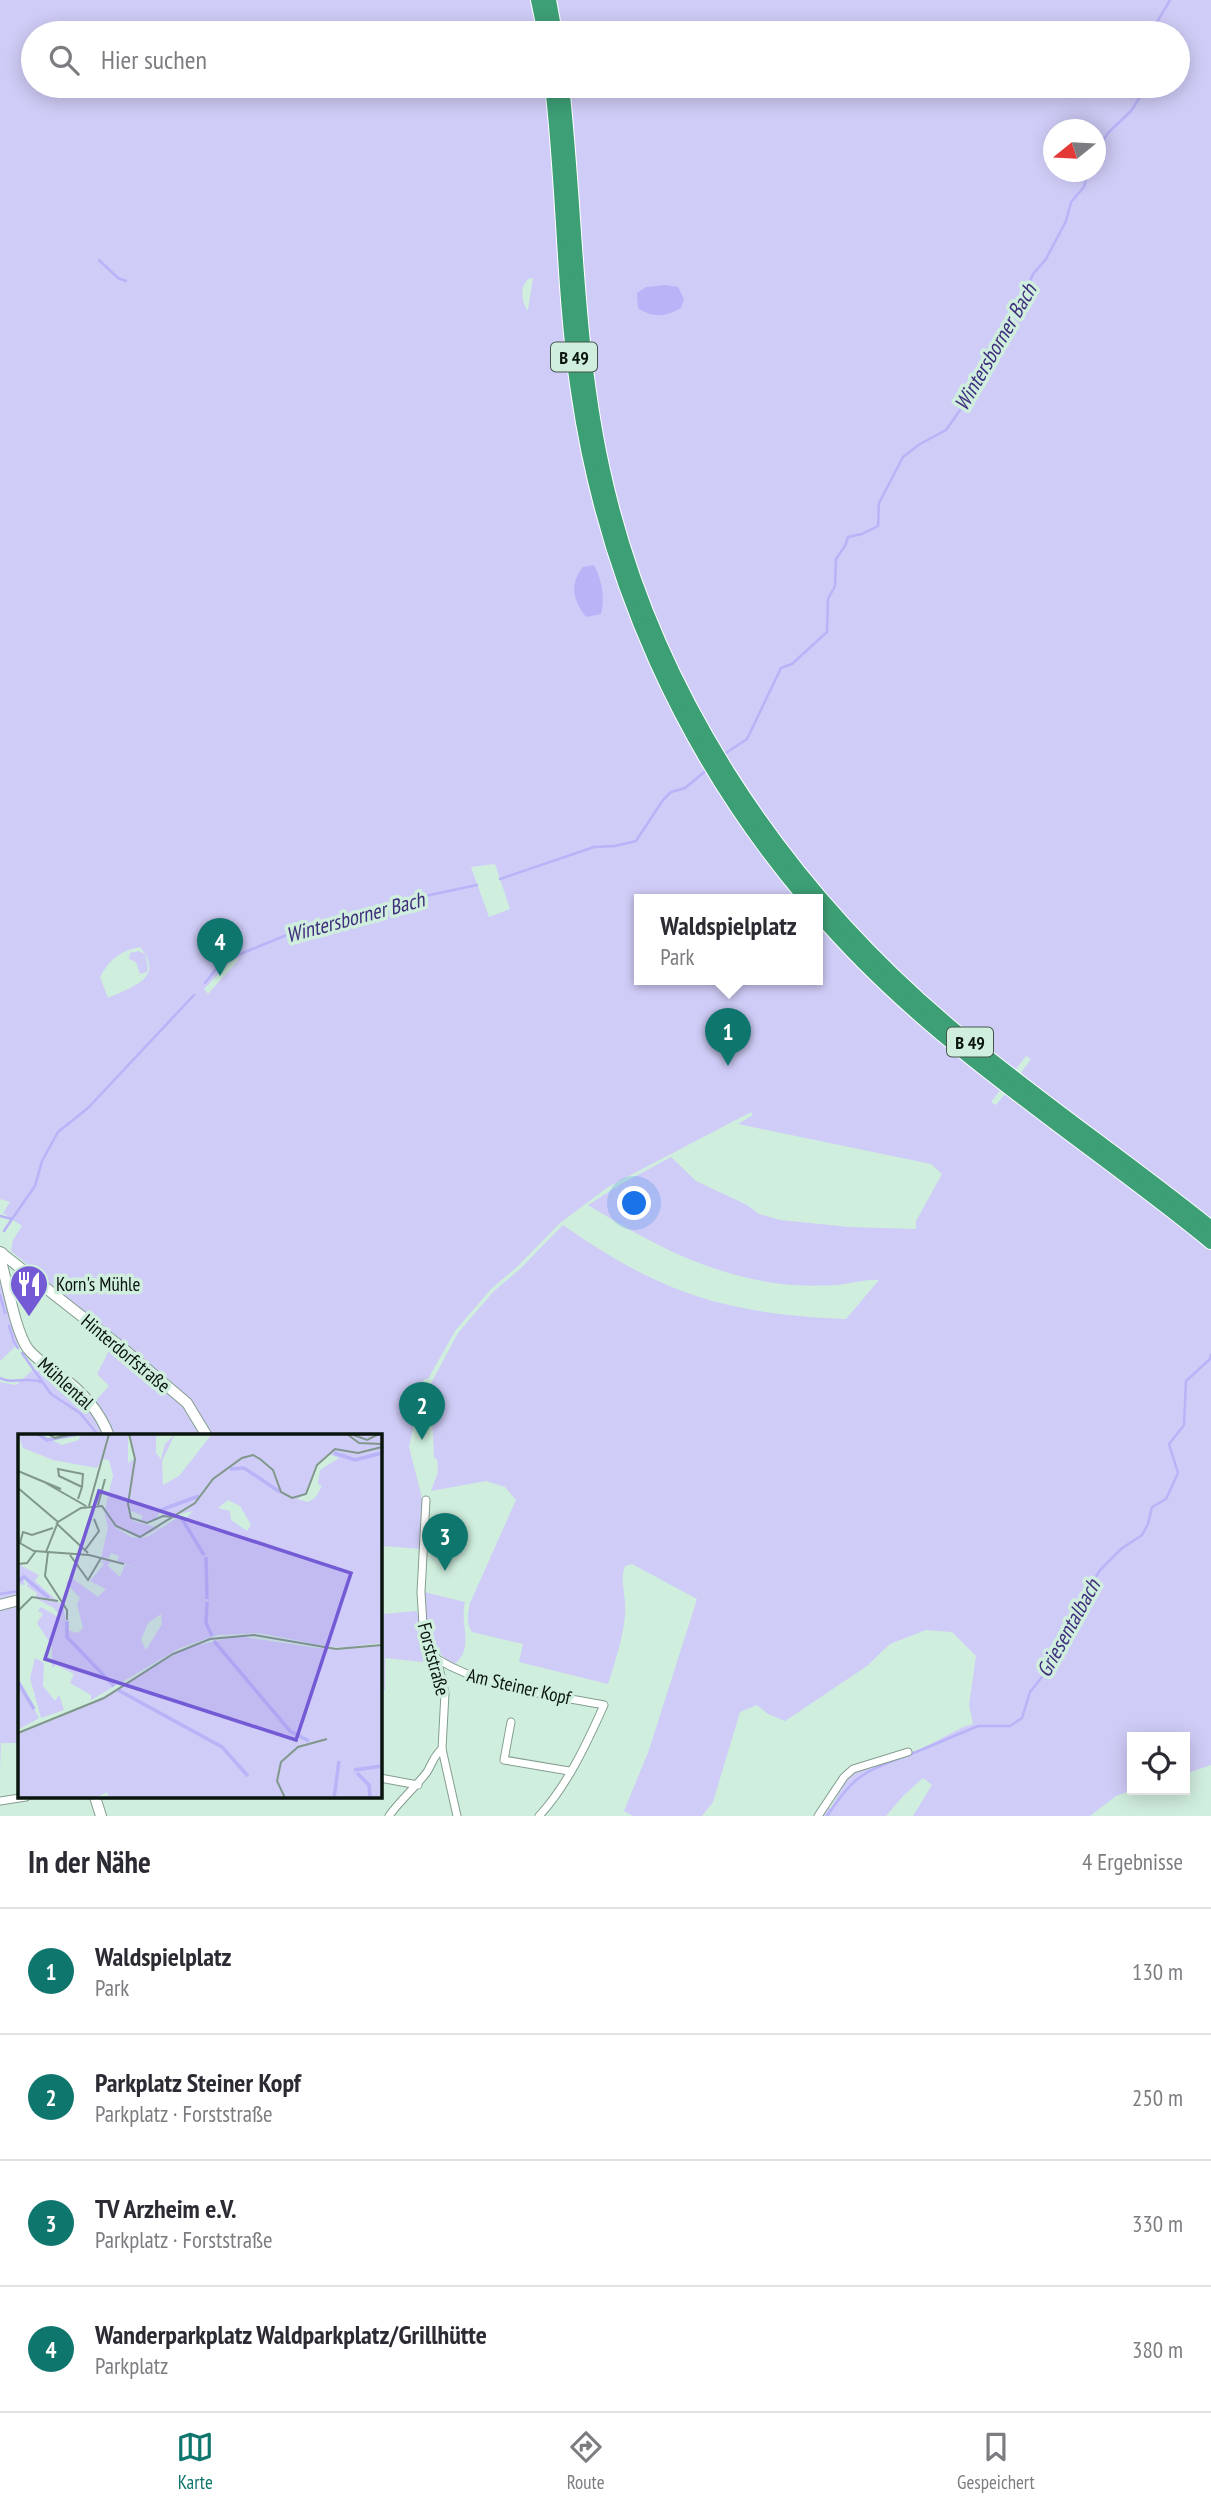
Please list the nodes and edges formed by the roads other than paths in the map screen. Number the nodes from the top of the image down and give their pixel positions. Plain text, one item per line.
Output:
1 (538, 0) edge
2 (549, 0) edge
3 (542, 21) edge
4 (553, 21) edge
5 (553, 98) edge
6 (563, 98) edge
7 (643, 619) junction
8 (801, 884) junction
9 (805, 894) edge
10 (811, 894) edge
11 (823, 906) edge
12 (823, 918) edge
13 (1150, 1186) junction
14 (1211, 1228) edge
15 (1211, 1242) edge
16 (1, 1252) edge
17 (108, 1434) edge
18 (206, 1434) edge
19 (426, 1500) dead end
20 (18, 1600) edge
21 (0, 1605) edge
22 (436, 1659) junction
23 (511, 1722) dead end
24 (442, 1749) junction
25 (908, 1752) dead end
26 (569, 1771) junction
27 (382, 1779) edge
28 (418, 1785) junction
29 (20, 1798) edge
30 (95, 1798) edge
31 (0, 1801) edge
32 (102, 1816) edge
33 (389, 1816) edge
34 (457, 1816) edge
35 (539, 1816) edge
36 (817, 1816) edge

1 - 3 highway
2 - 4 highway
5 - 7 highway, B 49
6 - 7 highway, B 49
7 - 8 highway, B 49
8 - 9 highway, B 49
8 - 10 highway, B 49
11 - 13 highway, B 49
12 - 13 highway, B 49
13 - 14 highway, B 49
13 - 15 highway, B 49
16 - 17 street, Mühlental
16 - 18 street, Hinterdorfstraße
19 - 22 street, Forststraße
20 - 21 street
22 - 24 street, Forststraße
22 - 26 street, Am Steiner Kopf
23 - 26 street
24 - 28 street
24 - 34 street, Forststraße
25 - 36 street
26 - 35 street
27 - 28 street
28 - 33 street
29 - 31 street
30 - 32 street

